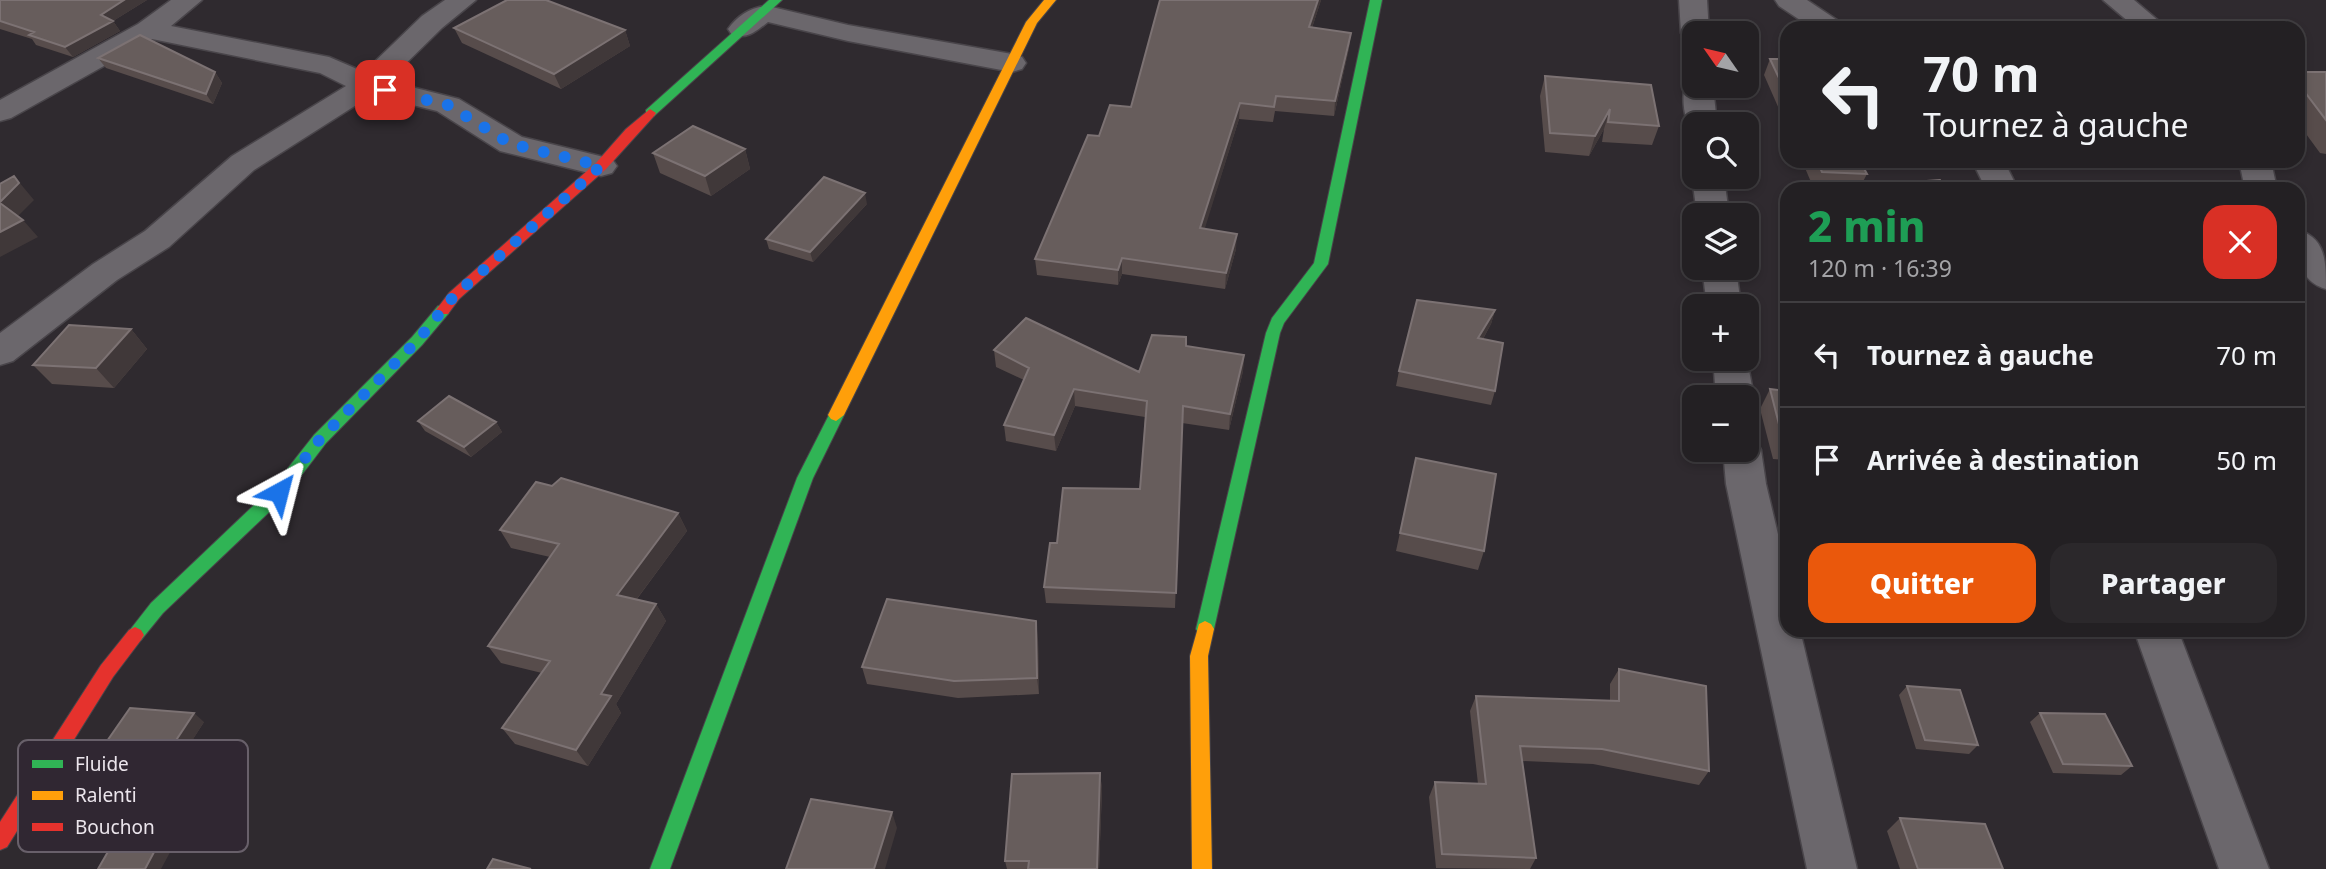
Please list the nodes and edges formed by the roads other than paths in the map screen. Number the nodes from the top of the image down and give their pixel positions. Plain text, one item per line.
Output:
1 (188, 0) edge
2 (461, 0) edge
3 (776, 0) edge
4 (1050, 0) edge
5 (1376, 0) edge
6 (1693, 0) edge
7 (1789, 0) edge
8 (2117, 0) edge
9 (1694, 21) edge
10 (1820, 21) edge
11 (2144, 21) edge
12 (742, 29) junction
13 (148, 30) junction
14 (1012, 63) junction
15 (367, 85) junction
16 (0, 112) edge
17 (601, 166) junction
18 (2305, 250) edge
19 (2326, 276) edge
20 (0, 352) edge
21 (1743, 462) edge
22 (1780, 636) edge
23 (1780, 637) edge
24 (2159, 637) edge
25 (63, 740) edge
26 (18, 812) edge
27 (0, 840) edge
28 (660, 869) edge
29 (1202, 869) edge
30 (1832, 869) edge
31 (2244, 869) edge

1 - 13 street
2 - 15 street
3 - 12 street
4 - 14 street
5 - 29 street
6 - 9 street
7 - 10 street
8 - 11 street
12 - 14 street
12 - 17 street
13 - 15 street
13 - 16 street
14 - 28 street
15 - 17 street
15 - 20 street
17 - 25 street
18 - 19 street
21 - 22 street
23 - 30 street
24 - 31 street
26 - 27 street

